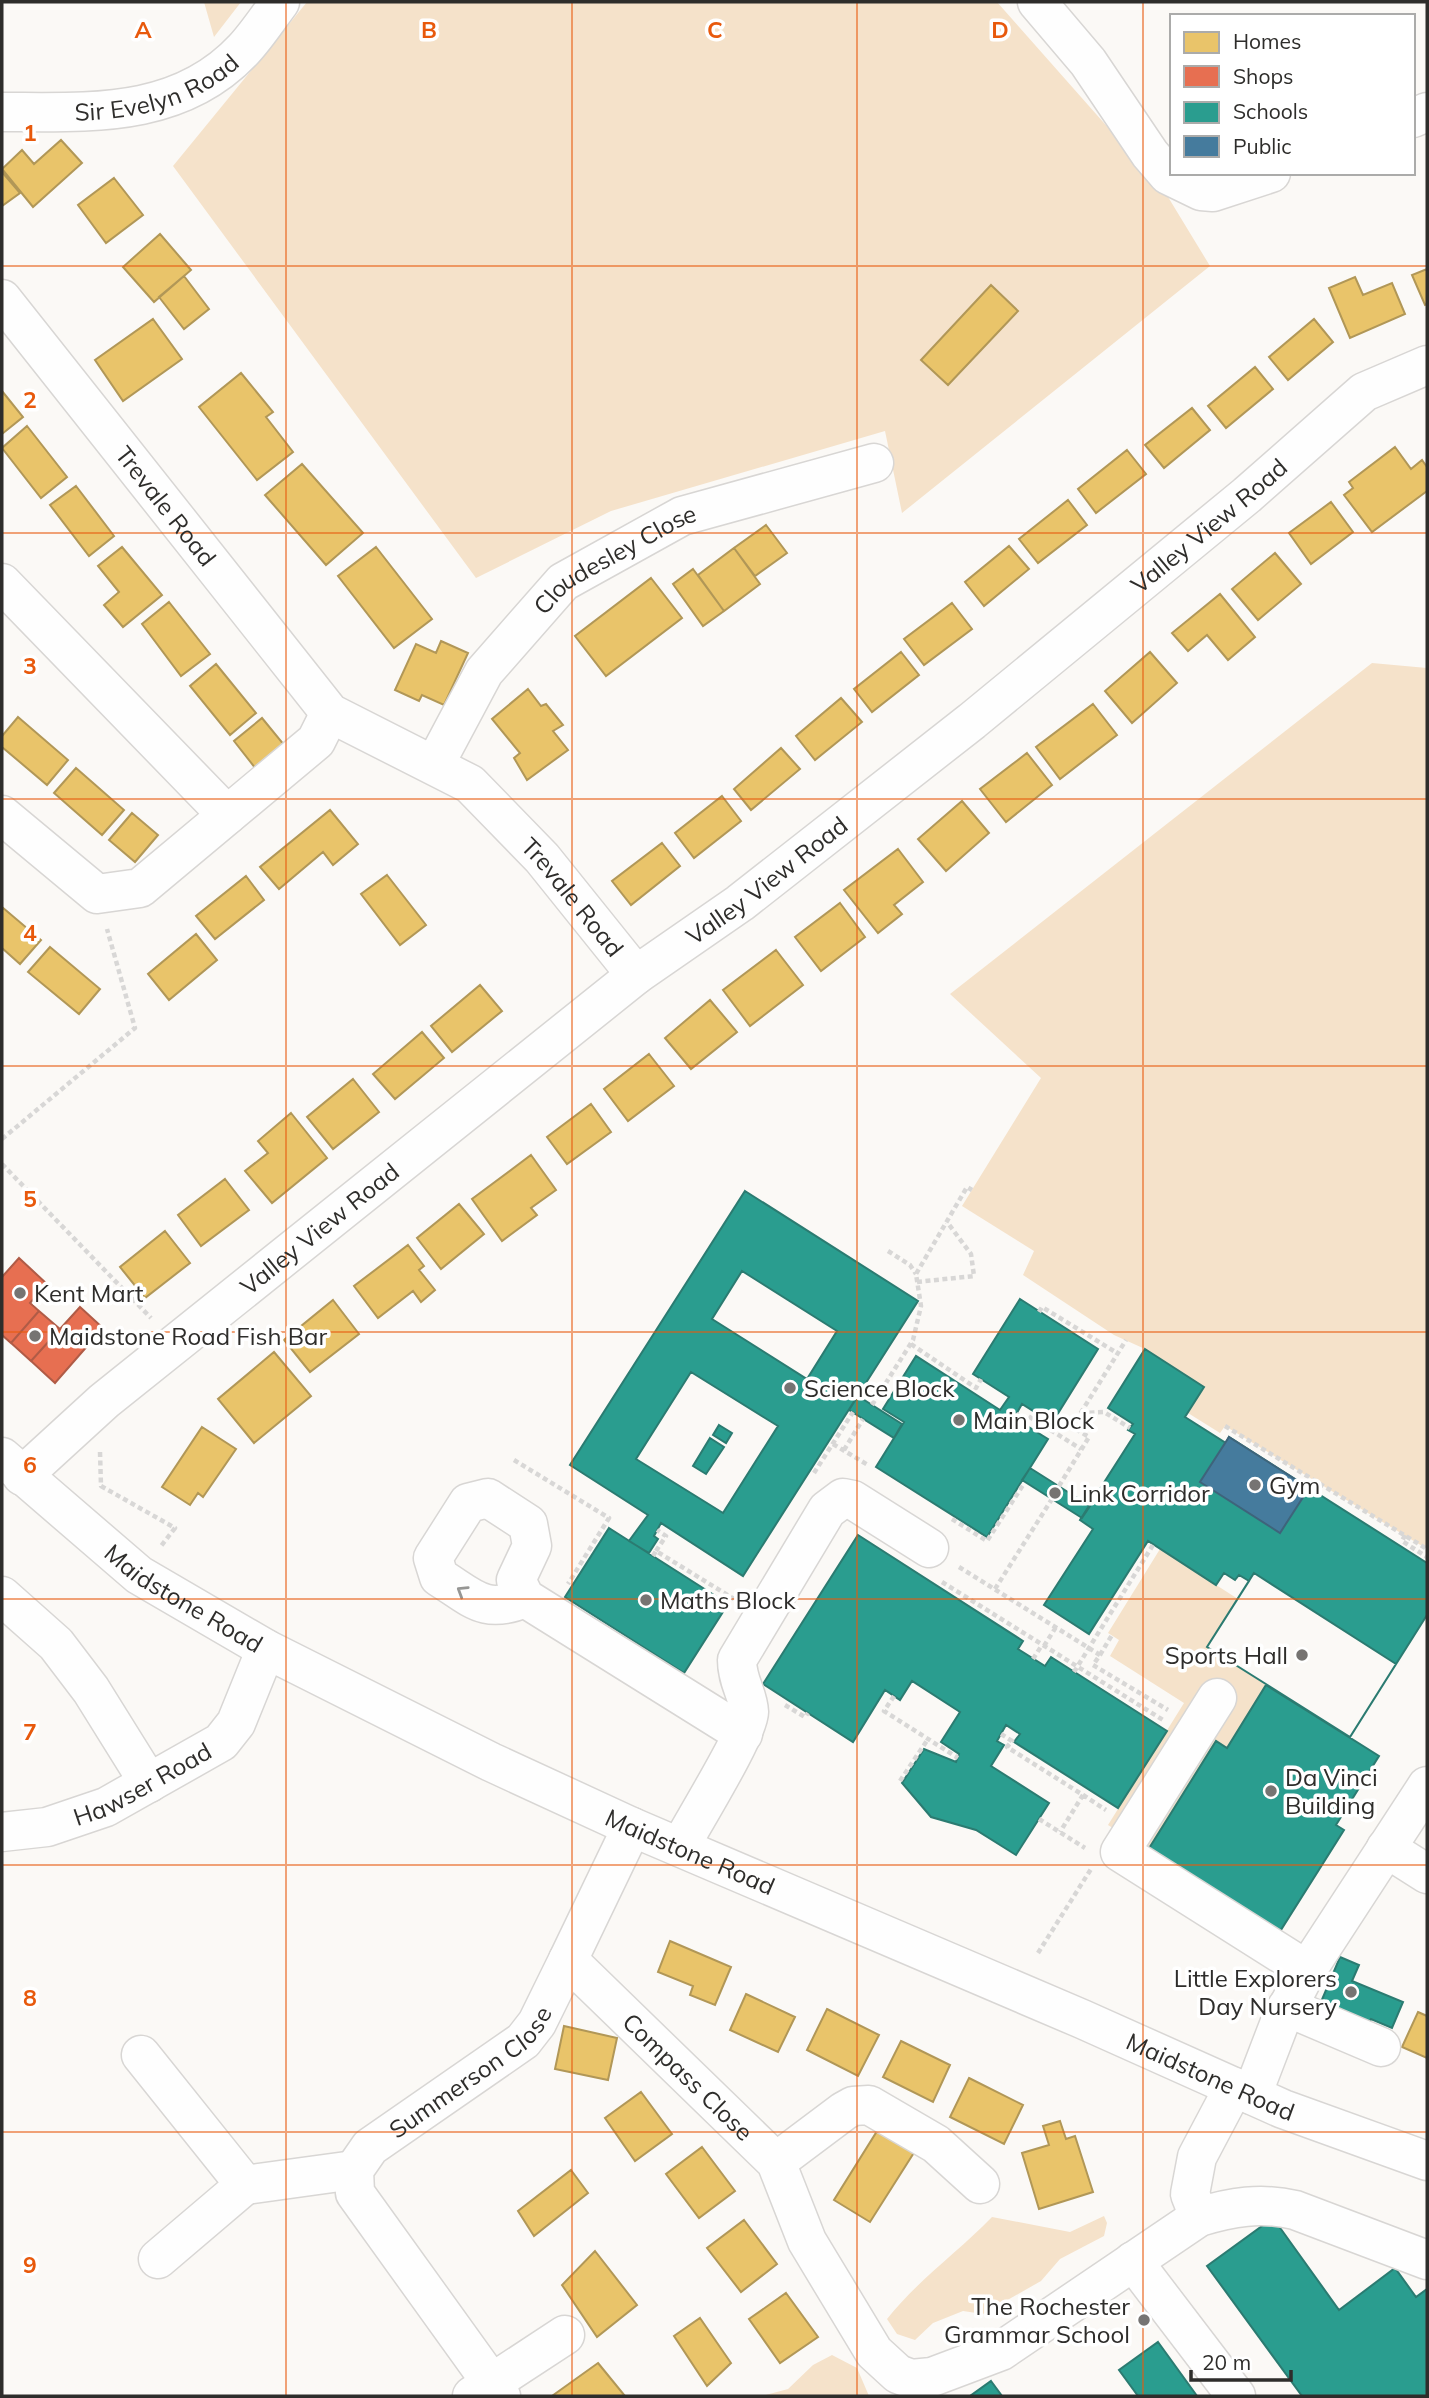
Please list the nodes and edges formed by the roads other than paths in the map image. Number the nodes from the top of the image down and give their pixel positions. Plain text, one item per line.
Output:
1 (280, 2) edge
2 (1037, 2) edge
3 (2, 112) edge
4 (1265, 175) edge
5 (2, 299) edge
6 (1427, 365) edge
7 (874, 463) dead end
8 (2, 583) edge
9 (330, 713) junction
10 (435, 764) junction
11 (227, 815) junction
12 (2, 816) edge
13 (636, 975) junction
14 (12, 1466) edge
15 (940, 1564) road end
16 (2, 1596) edge
17 (525, 1598) dead end
18 (266, 1649) junction
19 (1216, 1698) dead end
20 (743, 1734) junction
21 (149, 1783) junction
22 (1424, 1799) edge
23 (632, 1827) junction
24 (2, 1832) edge
25 (680, 1847) junction
26 (1387, 1848) junction
27 (1427, 1874) edge
28 (568, 1960) junction
29 (1307, 1970) junction
30 (1287, 2007) junction
31 (1381, 2047) dead end
32 (141, 2054) dead end
33 (1243, 2091) junction
34 (1427, 2161) edge
35 (776, 2162) junction
36 (354, 2170) junction
37 (980, 2184) dead end
38 (245, 2185) junction
39 (1199, 2217) junction
40 (158, 2259) dead end
41 (1427, 2260) edge
42 (1133, 2261) junction
43 (565, 2335) dead end
44 (488, 2392) edge
45 (1236, 2396) edge

1 - 3 street, Sir Evelyn Road
2 - 4 street
5 - 9 street, Trevale Road
6 - 13 street, Valley View Road
7 - 10 street, Cloudesley Close
8 - 11 street
9 - 10 street, Trevale Road
9 - 11 street
10 - 13 street, Trevale Road
11 - 12 street
13 - 14 street, Valley View Road
14 - 18 street, Maidstone Road
15 - 20 street
16 - 21 street
17 - 20 street
18 - 21 street, Hawser Road
18 - 23 street, Maidstone Road
19 - 29 street
20 - 25 street
21 - 24 street, Hawser Road
22 - 26 street
23 - 25 street, Maidstone Road
23 - 28 street
25 - 33 street, Maidstone Road
26 - 27 street
26 - 29 street
28 - 35 street, Compass Close
28 - 36 street, Summerson Close
29 - 30 street
30 - 31 street
30 - 33 street
32 - 38 street
33 - 34 street, Maidstone Road
33 - 39 street
35 - 37 street
35 - 42 street, Compass Close
36 - 38 street
36 - 44 street
38 - 40 street
39 - 41 street, Compass Close
39 - 42 street, Compass Close
42 - 45 street
43 - 44 street

